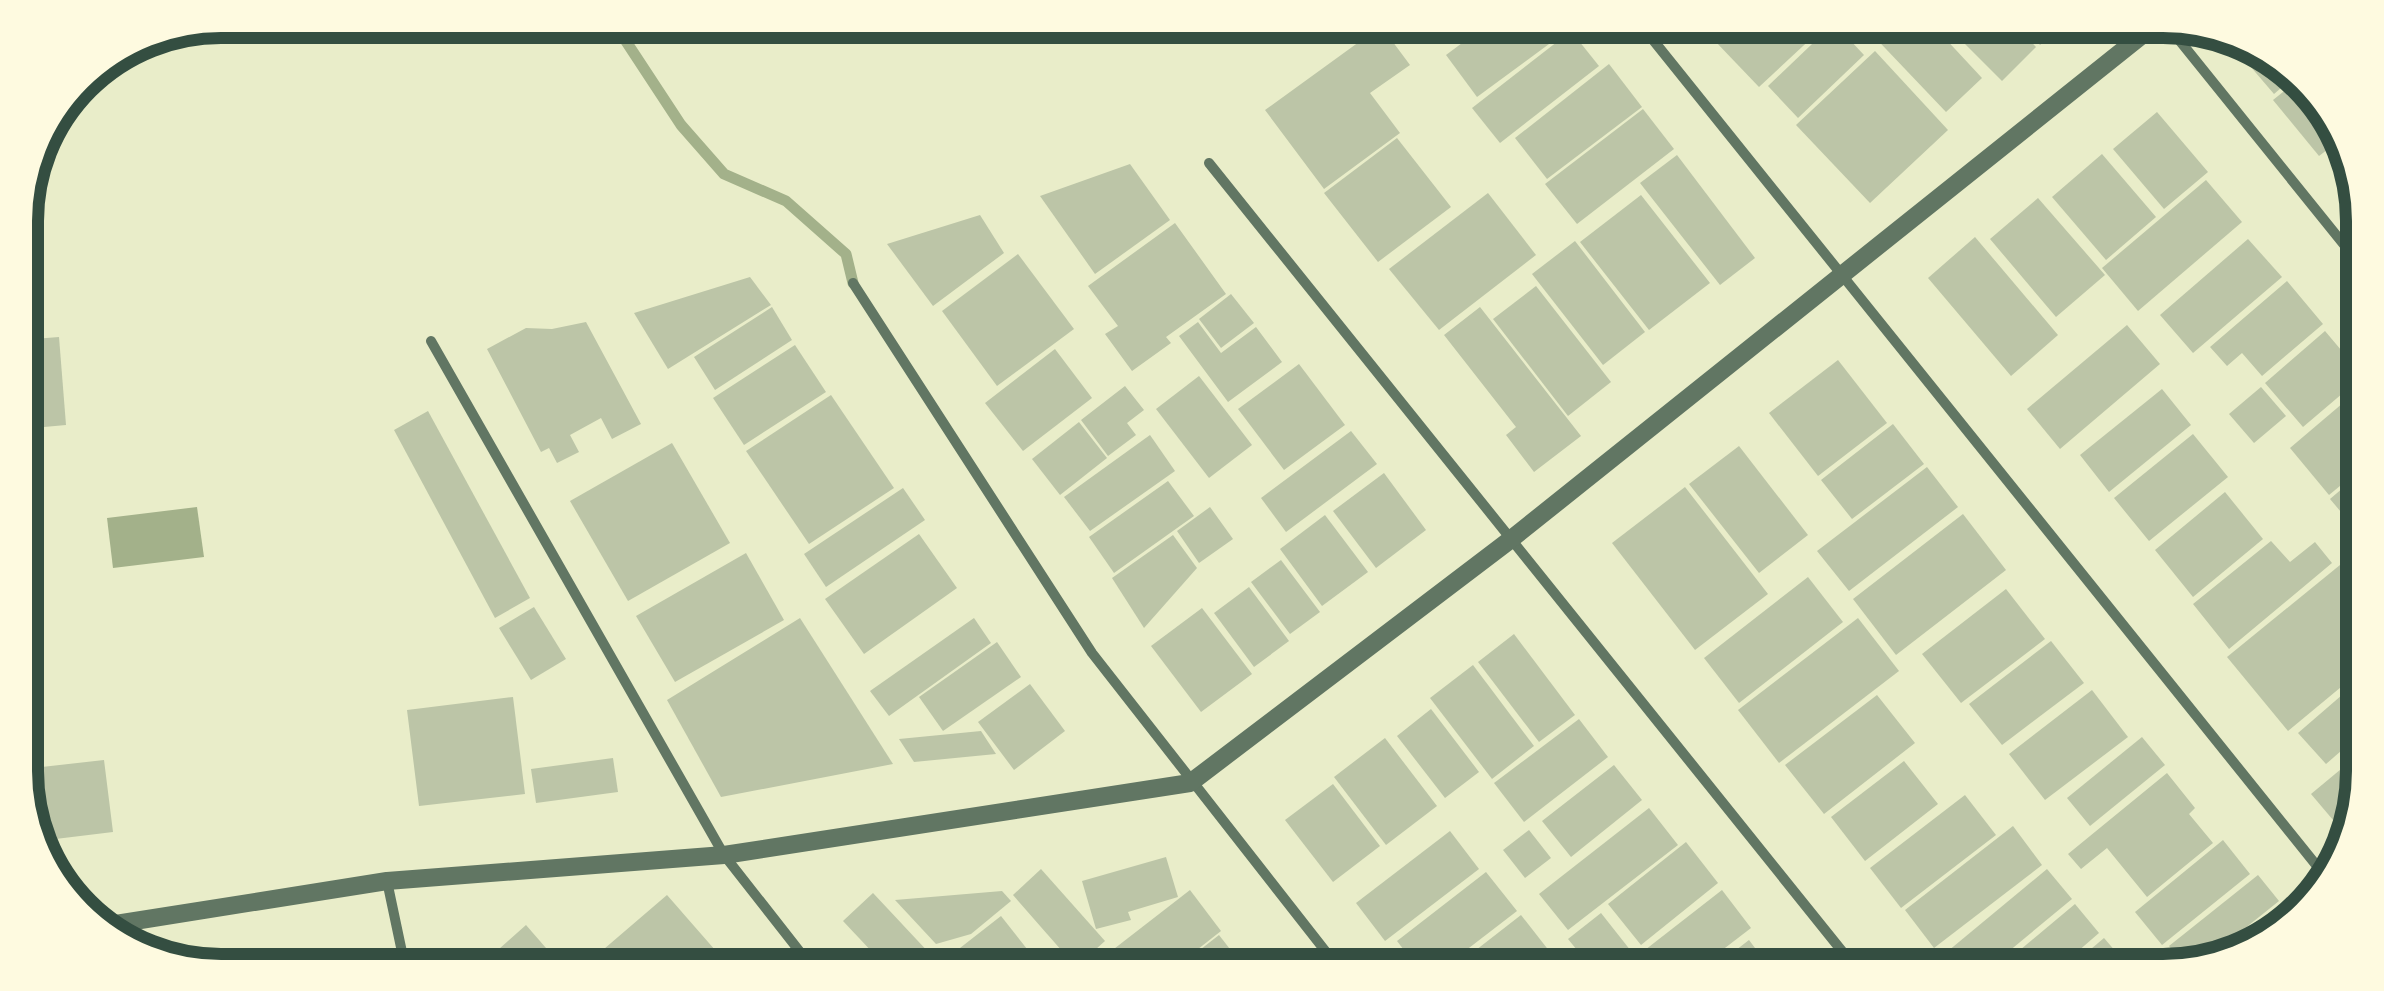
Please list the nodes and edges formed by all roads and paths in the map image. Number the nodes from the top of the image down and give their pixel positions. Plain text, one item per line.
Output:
1 (1651, 38) edge
2 (2139, 38) edge
3 (2177, 39) edge
4 (1210, 163) dead end
5 (2346, 246) edge
6 (1842, 275) junction
7 (853, 283) dead end
8 (431, 341) dead end
9 (1510, 540) junction
10 (1190, 782) junction
11 (724, 856) junction
12 (2318, 868) edge
13 (387, 881) junction
14 (130, 923) junction
15 (121, 924) edge
16 (131, 930) edge
17 (1327, 953) edge
18 (1844, 953) edge
19 (402, 954) edge
20 (801, 954) edge

1 - 6 street
2 - 6 street
3 - 5 street
4 - 9 street
6 - 9 street
6 - 12 street
7 - 10 street
8 - 11 street
9 - 10 street
9 - 18 street
10 - 11 street
10 - 17 street
11 - 13 street
11 - 20 street
13 - 14 street
13 - 19 street
14 - 15 street
14 - 16 lane

